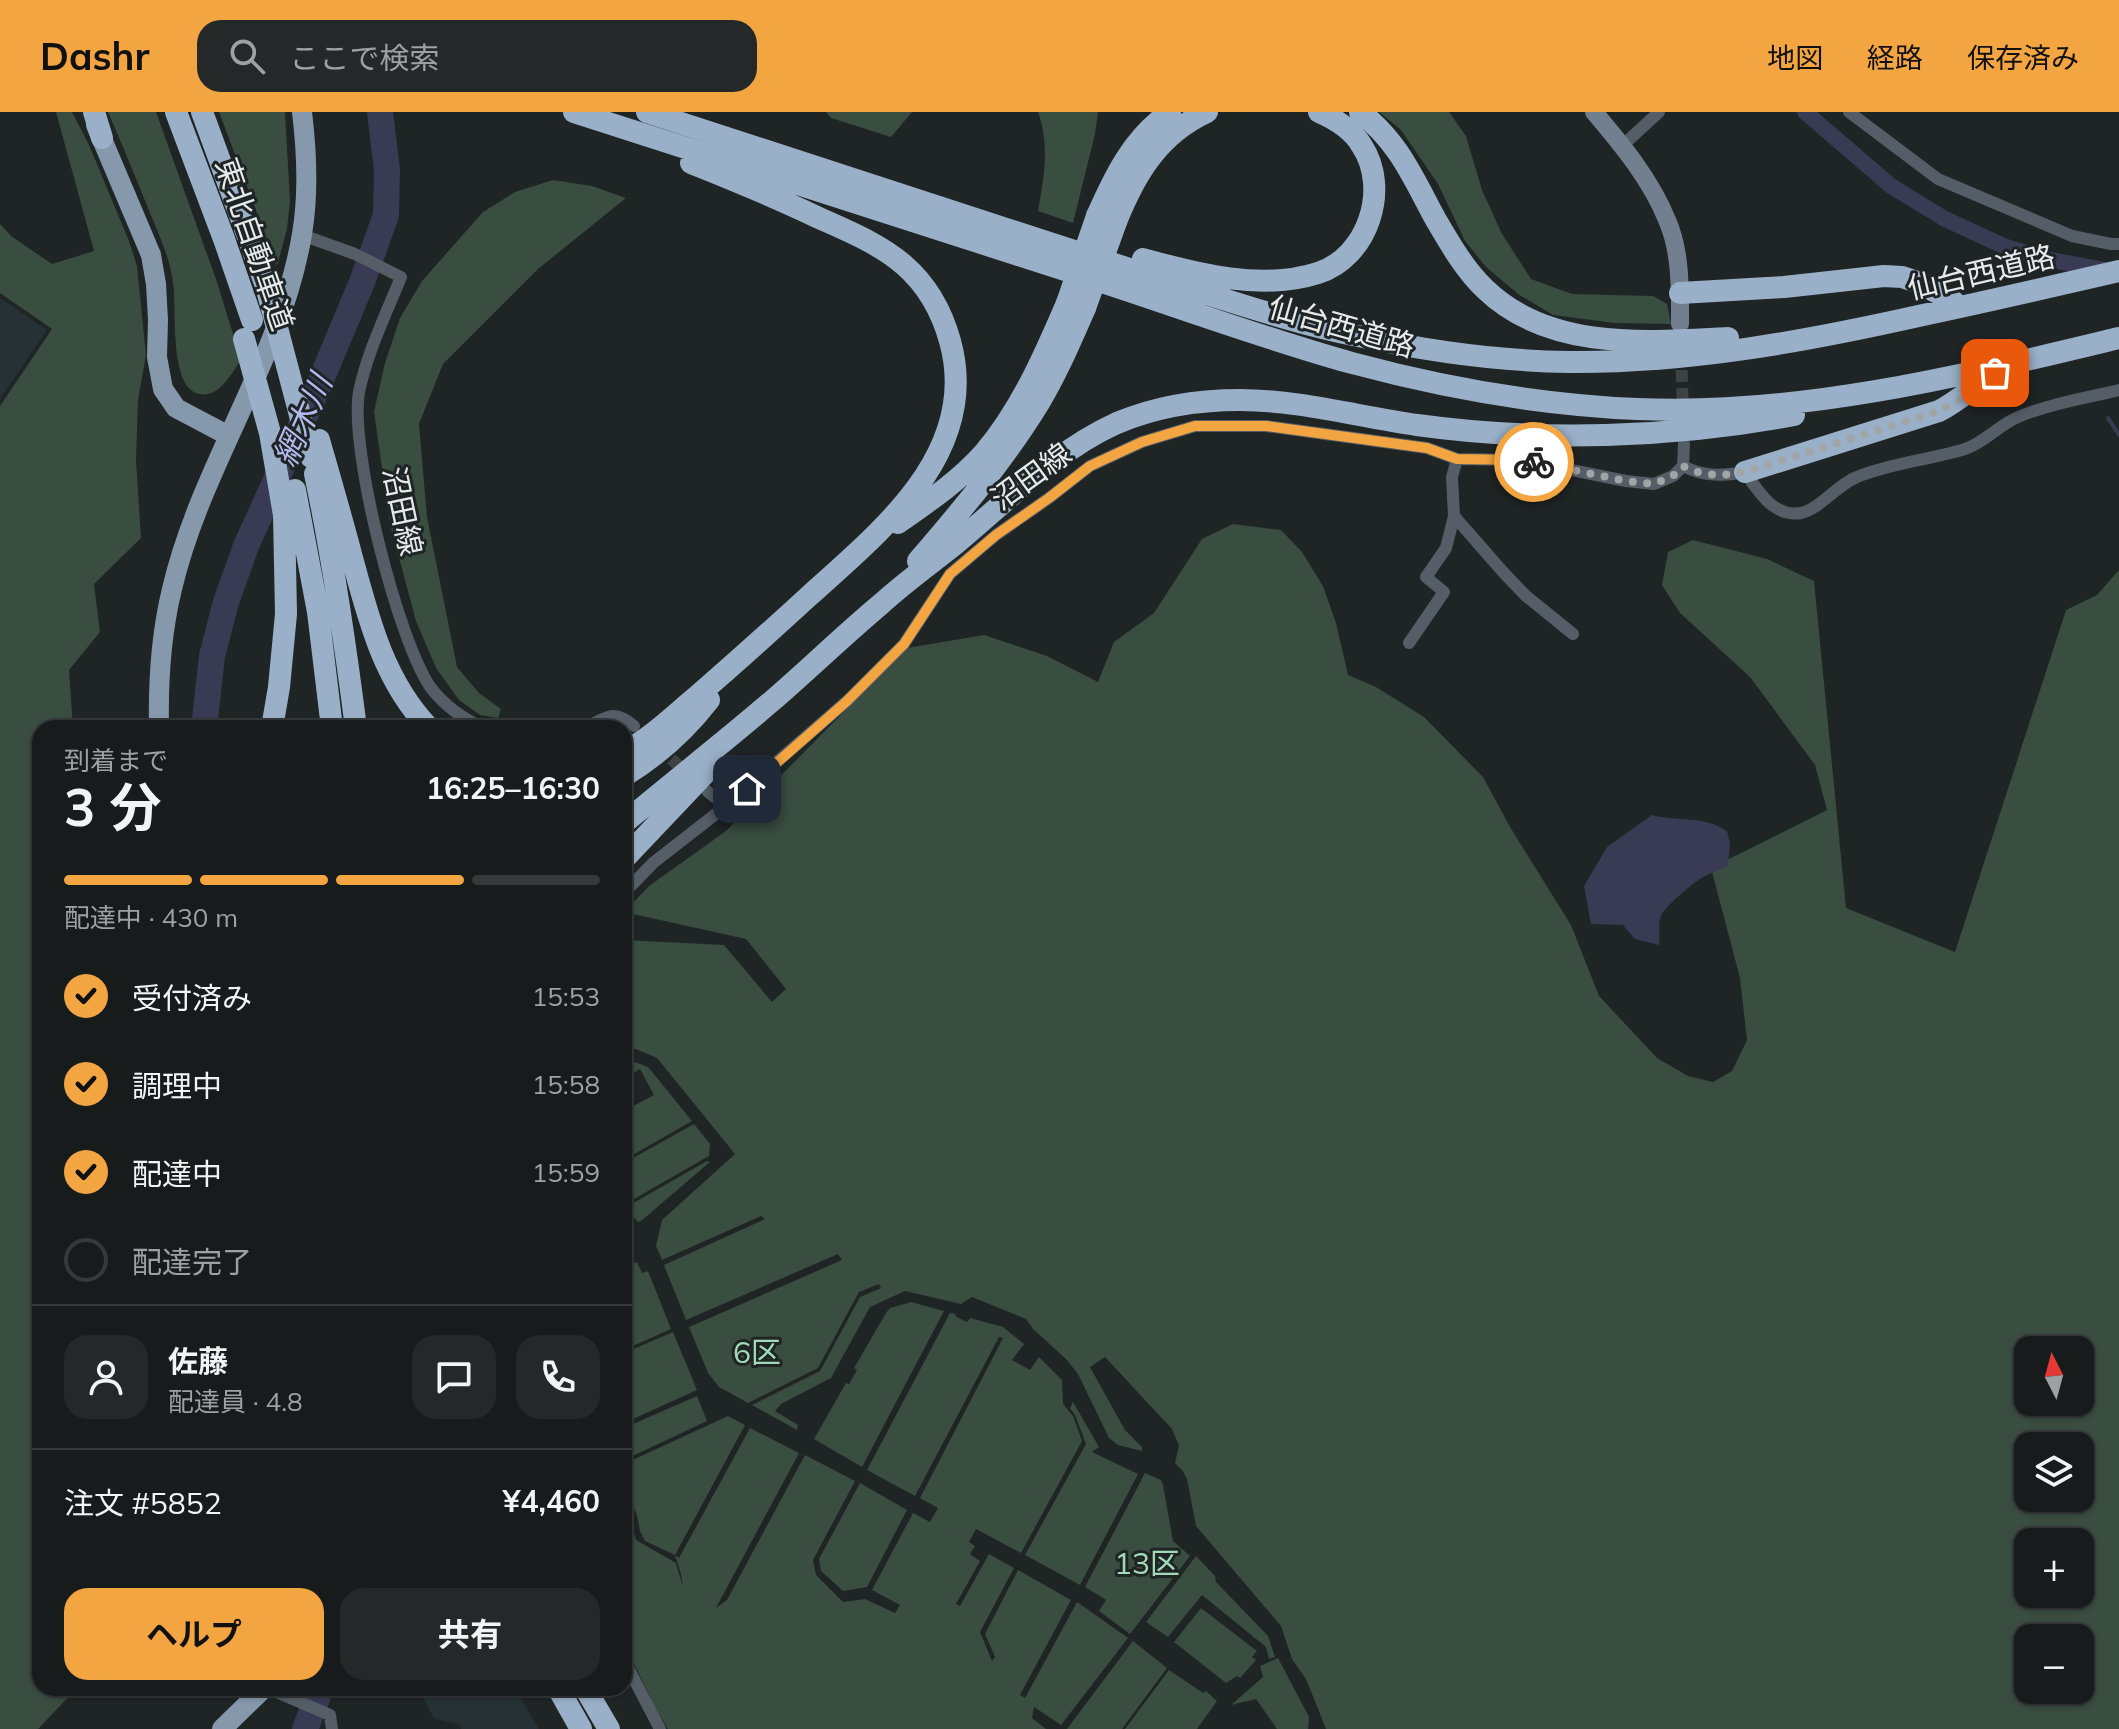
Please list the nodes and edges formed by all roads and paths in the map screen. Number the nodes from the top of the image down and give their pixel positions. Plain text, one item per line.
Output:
1 (92, 112) edge
2 (176, 112) edge
3 (202, 112) edge
4 (302, 112) edge
5 (555, 112) edge
6 (574, 112) edge
7 (647, 112) edge
8 (670, 112) edge
9 (1170, 112) edge
10 (1207, 112) edge
11 (1319, 112) edge
12 (1360, 112) edge
13 (1594, 112) edge
14 (1659, 112) edge
15 (1849, 112) edge
16 (102, 138) joint
17 (1622, 146) junction
18 (846, 177) junction
19 (1106, 219) junction
20 (302, 235) junction
21 (2119, 244) edge
22 (2119, 270) edge
23 (1680, 293) junction
24 (2007, 294) junction
25 (1953, 301) junction
26 (1076, 306) junction
27 (1680, 324) dead end
28 (248, 329) junction
29 (2119, 338) edge
30 (2020, 361) junction
31 (1911, 385) junction
32 (2119, 390) edge
33 (229, 436) junction
34 (1684, 444) dead end
35 (315, 448) junction
36 (1457, 459) junction
37 (1683, 466) junction
38 (1745, 472) junction
39 (1454, 516) junction
40 (849, 560) junction
41 (883, 601) junction
42 (1573, 634) dead end
43 (1409, 643) dead end
44 (738, 660) junction
45 (772, 701) junction
46 (159, 720) edge
47 (273, 720) edge
48 (331, 720) edge
49 (355, 720) edge
50 (421, 720) edge
51 (467, 720) edge
52 (600, 720) edge
53 (627, 720) edge
54 (632, 747) edge
55 (632, 771) edge
56 (707, 791) dead end
57 (726, 806) junction
58 (632, 816) edge
59 (632, 850) edge
60 (632, 885) edge
61 (632, 1675) edge
62 (257, 1696) edge
63 (286, 1696) edge
64 (562, 1696) edge
65 (591, 1696) edge
66 (222, 1729) edge
67 (332, 1729) edge
68 (581, 1729) edge
69 (609, 1729) edge
70 (660, 1729) edge

1 - 16 highway
2 - 28 highway, 東北自動車道
3 - 35 highway, 東北自動車道, bridge
4 - 20 main road
5 - 40 highway
6 - 31 highway, 仙台西道路
7 - 18 highway, 仙台西道路
8 - 18 highway
9 - 19 highway
10 - 19 highway
11 - 18 highway
12 - 25 highway
13 - 17 street
14 - 17 street
15 - 21 street
16 - 33 main road
17 - 23 street
18 - 24 highway, 仙台西道路
19 - 26 highway, bridge
20 - 33 main road
20 - 51 street, 沼田線
22 - 24 highway, 仙台西道路
23 - 25 highway
23 - 27 street
24 - 25 highway
26 - 40 highway
26 - 41 highway
28 - 47 highway, bridge
28 - 48 highway, 東北自動車道
29 - 30 highway, 仙台西道路
30 - 31 highway, 仙台西道路
30 - 38 highway
31 - 41 highway
32 - 38 street
33 - 46 main road
34 - 37 street
35 - 49 highway
35 - 50 highway
36 - 37 street, 沼田線
36 - 39 street
36 - 57 street, 沼田線
37 - 38 street
39 - 42 street
39 - 43 street
40 - 44 highway
41 - 45 highway
44 - 54 highway
44 - 55 highway
45 - 58 highway
45 - 59 highway
52 - 53 street
56 - 57 street
57 - 60 street, 沼田線
61 - 70 street
62 - 66 main road
63 - 67 street
64 - 68 highway
65 - 69 highway

